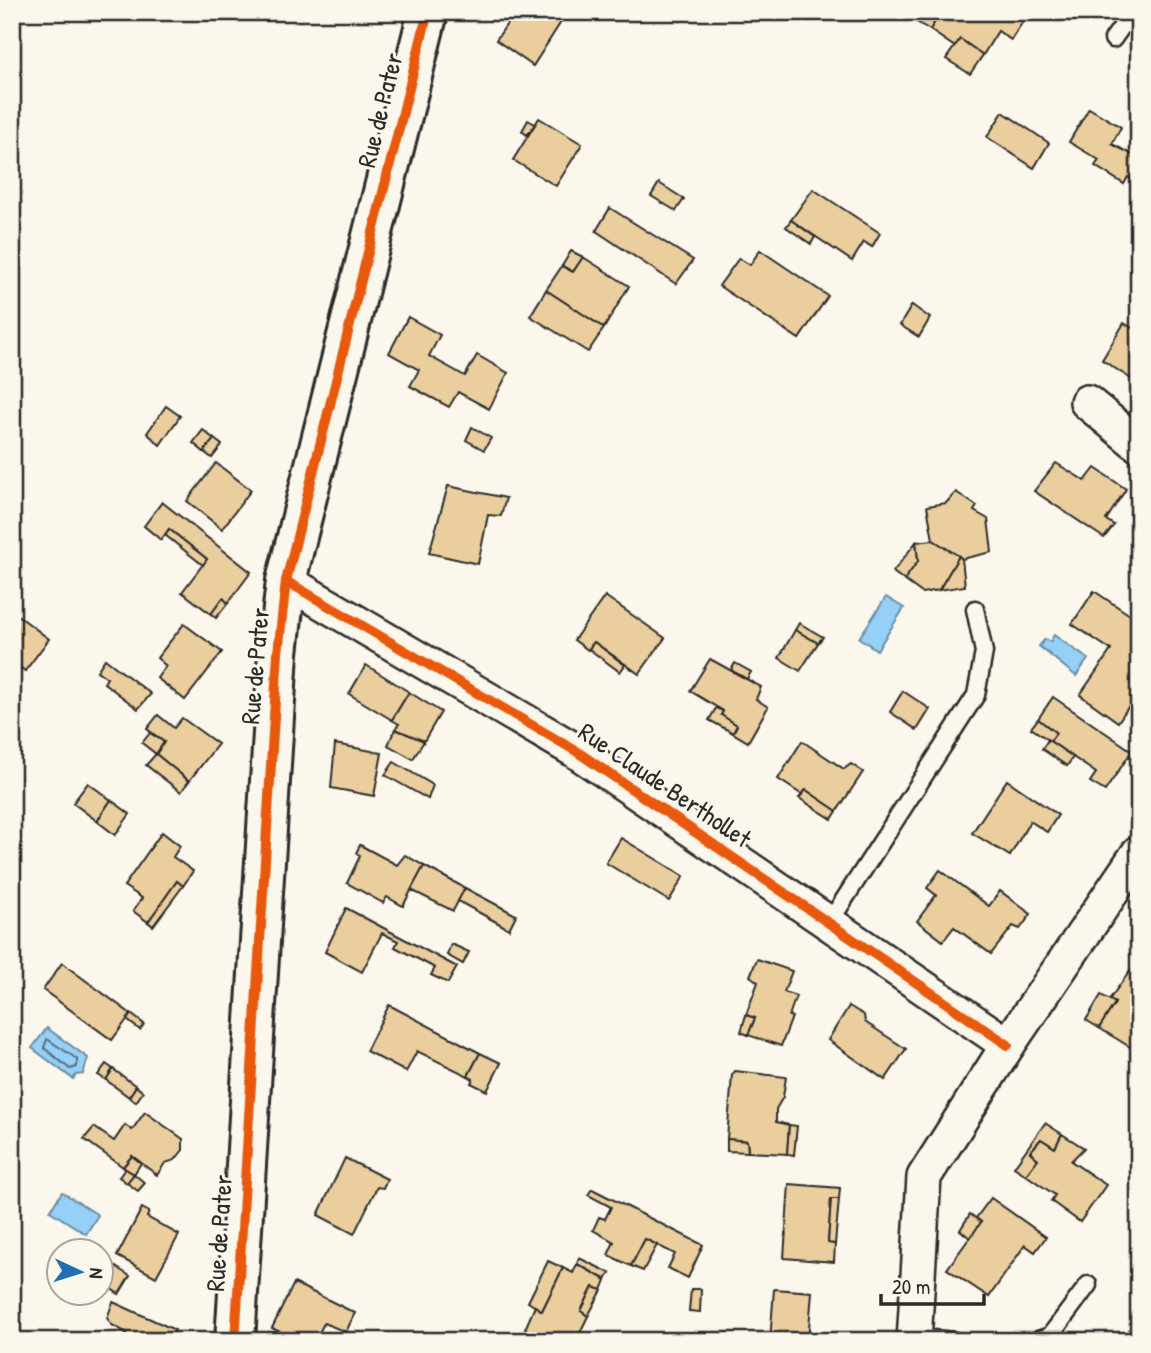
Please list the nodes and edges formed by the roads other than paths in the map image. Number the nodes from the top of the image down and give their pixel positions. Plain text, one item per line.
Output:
1 (428, 12) edge
2 (1132, 12) edge
3 (1113, 38) dead end
4 (1087, 402) dead end
5 (1139, 445) edge
6 (286, 581) junction
7 (975, 609) dead end
8 (1139, 852) edge
9 (829, 923) junction
10 (1008, 1045) junction
11 (1088, 1285) dead end
12 (914, 1339) edge
13 (235, 1341) edge
14 (955, 1341) edge
15 (1035, 1341) edge

1 - 6 street, Rue de Pater
2 - 3 lane
4 - 5 street
6 - 9 street, Rue Claude Berthollet
6 - 13 street, Rue de Pater
7 - 9 lane
8 - 10 street
9 - 10 street, Rue Claude Berthollet
10 - 12 street
11 - 15 lane
12 - 14 lane

